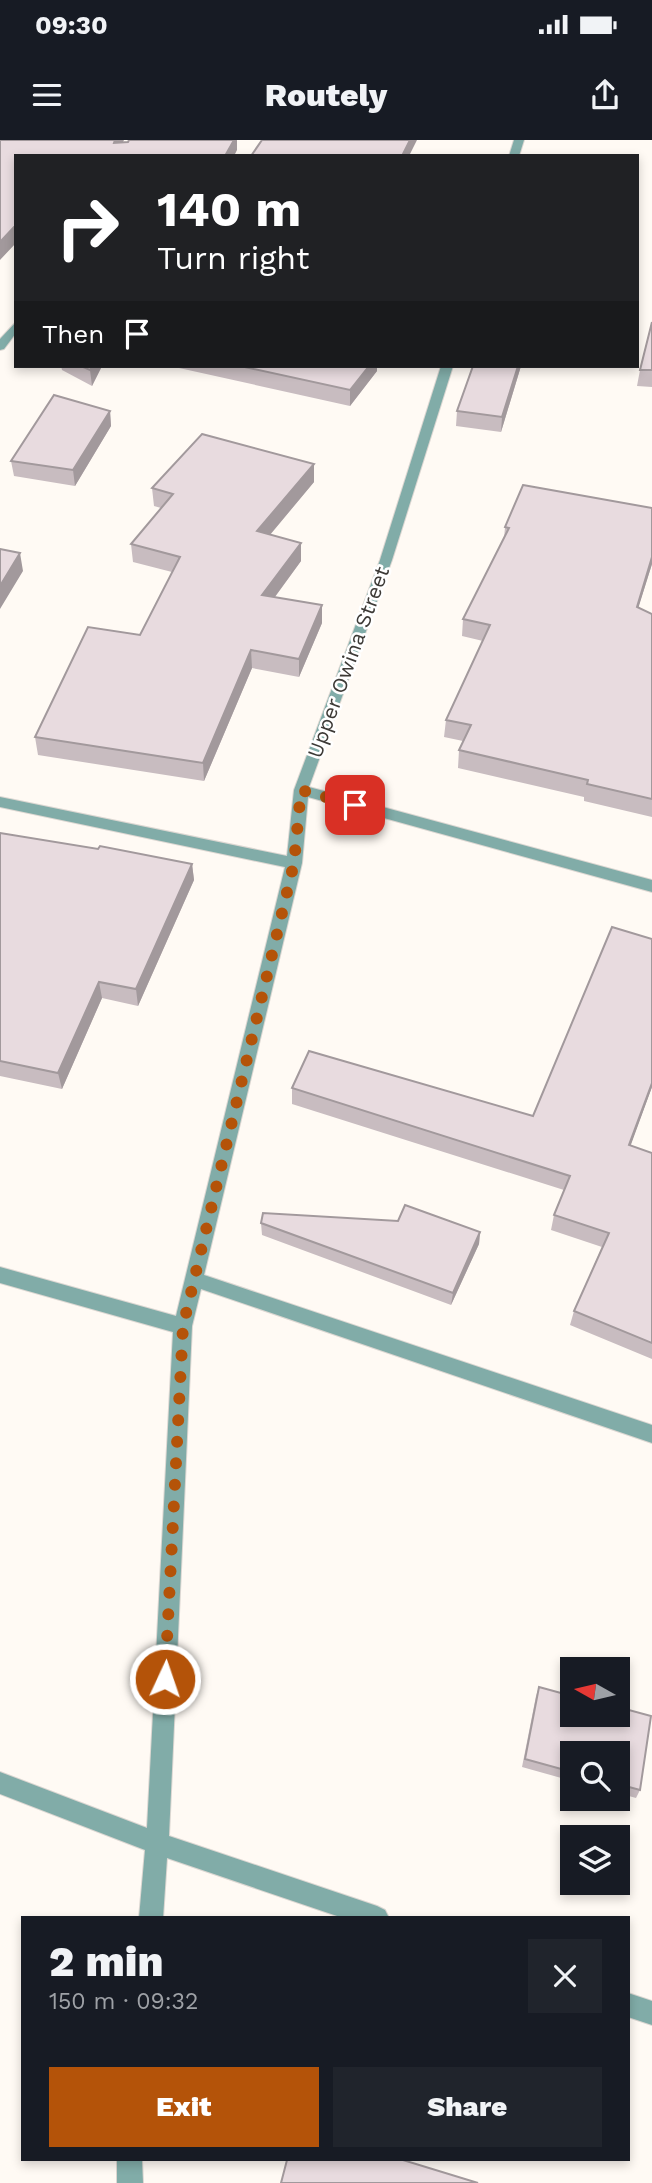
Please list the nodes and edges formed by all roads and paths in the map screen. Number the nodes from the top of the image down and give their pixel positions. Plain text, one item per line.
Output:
1 (14, 328) edge
2 (0, 348) edge
3 (446, 368) edge
4 (301, 790) junction
5 (0, 802) edge
6 (294, 863) junction
7 (652, 886) edge
8 (0, 1275) edge
9 (194, 1279) junction
10 (183, 1326) junction
11 (652, 1434) edge
12 (0, 1783) edge
13 (158, 1843) junction
14 (150, 1916) edge
15 (371, 1916) edge
16 (630, 2006) edge
17 (652, 2013) edge
18 (130, 2161) edge
19 (130, 2183) edge

1 - 2 street
3 - 4 street, Upper Owina Street
4 - 6 street, Upper Owina Street
4 - 7 street
5 - 6 street
6 - 9 street, Upper Owina Street
8 - 10 street
9 - 10 street, Upper Owina Street
9 - 11 street
10 - 13 street, Upper Owina Street
12 - 13 street
13 - 14 street, Upper Owina Street
13 - 15 street
16 - 17 street
18 - 19 street

